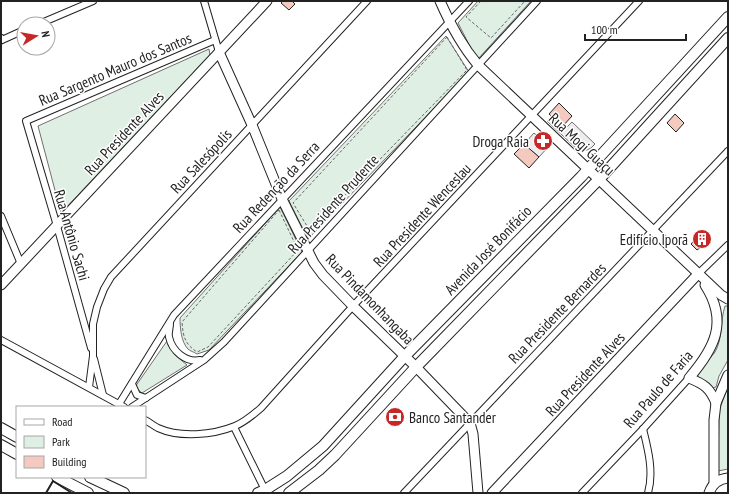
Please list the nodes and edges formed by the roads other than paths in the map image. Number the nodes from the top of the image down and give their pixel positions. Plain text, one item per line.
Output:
1 (93, 1) edge
2 (204, 1) edge
3 (267, 1) edge
4 (367, 1) edge
5 (440, 1) edge
6 (469, 1) edge
7 (537, 1) edge
8 (639, 1) edge
9 (56, 17) edge
10 (728, 17) edge
11 (450, 22) junction
12 (16, 33) edge
13 (728, 38) edge
14 (1, 39) edge
15 (215, 40) junction
16 (219, 52) junction
17 (478, 65) junction
18 (532, 117) junction
19 (26, 122) joint
20 (252, 125) junction
21 (728, 151) edge
22 (588, 169) junction
23 (599, 180) junction
24 (282, 200) junction
25 (1, 216) edge
26 (57, 226) junction
27 (653, 232) junction
28 (728, 245) edge
29 (308, 251) junction
30 (21, 264) junction
31 (698, 274) junction
32 (1, 285) edge
33 (726, 298) edge
34 (353, 306) junction
35 (716, 308) junction
36 (170, 323) junction
37 (1, 340) edge
38 (93, 356) junction
39 (405, 356) junction
40 (204, 360) junction
41 (416, 367) junction
42 (728, 375) edge
43 (689, 378) junction
44 (132, 384) junction
45 (89, 388) junction
46 (103, 395) junction
47 (146, 398) junction
48 (716, 403) junction
49 (121, 406) edge
50 (134, 406) edge
51 (146, 421) edge
52 (470, 423) junction
53 (234, 427) junction
54 (1, 428) edge
55 (643, 429) junction
56 (16, 436) edge
57 (1, 445) edge
58 (16, 453) edge
59 (59, 478) edge
60 (92, 478) edge
61 (728, 478) edge
62 (714, 484) junction
63 (263, 492) edge
64 (88, 493) edge
65 (124, 493) edge
66 (289, 493) edge
67 (404, 493) edge
68 (478, 493) edge
69 (492, 493) edge
70 (582, 493) edge
71 (648, 493) edge
72 (709, 493) edge

1 - 9 street
2 - 15 street, Rua Pindamonhangaba
3 - 16 street, Rua Presidente Alves
4 - 20 street, Rua Salesópolis
5 - 11 street, Rua Mogi Guaçu
6 - 11 street, Rua Redenção da Serra
7 - 17 street, Rua Presidente Prudente
8 - 18 street, Rua Presidente Wenceslau
10 - 22 main road, Avenida José Bonifácio
11 - 17 street, Rua Mogi Guaçu
11 - 24 street, Rua Redenção da Serra
12 - 14 street
13 - 23 main road, Avenida José Bonifácio
15 - 16 street, Rua Pindamonhangaba
15 - 19 street, Rua Sargento Mauro dos Santos
16 - 20 street, Rua Pindamonhangaba
16 - 26 street, Rua Presidente Alves
17 - 18 street, Rua Mogi Guaçu
17 - 29 street, Rua Presidente Prudente
18 - 22 street, Rua Mogi Guaçu
18 - 34 street, Rua Presidente Wenceslau
19 - 26 street, Rua Antônio Sachi
20 - 24 street, Rua Pindamonhangaba
20 - 38 street, Rua Salesópolis
21 - 27 street, Rua Presidente Bernardes
22 - 23 street, Rua Mogi Guaçu
22 - 39 main road, Avenida José Bonifácio
23 - 27 street, Rua Mogi Guaçu
23 - 41 main road, Avenida José Bonifácio
24 - 29 street, Rua Pindamonhangaba
24 - 36 street, Rua Redenção da Serra
25 - 30 street
26 - 30 street, Rua Presidente Alves
26 - 38 street, Rua Antônio Sachi
27 - 31 street, Rua Mogi Guaçu
27 - 52 street, Rua Presidente Bernardes
28 - 31 street
29 - 34 street, Rua Pindamonhangaba
29 - 40 street, Rua Presidente Prudente
30 - 32 street, Rua Presidente Alves
31 - 33 street, Rua Mogi Guaçu
31 - 35 street, Rua Paulo de Faria
31 - 69 street, Rua Presidente Alves
33 - 35 street
34 - 39 street, Rua Pindamonhangaba
34 - 53 street, Rua Presidente Wenceslau
35 - 43 street, Rua Paulo de Faria
36 - 40 street
36 - 44 street, Rua Redenção da Serra
37 - 45 street
38 - 45 street, Rua Antônio Sachi
38 - 46 street, Rua Antônio Sachi
39 - 41 street, Rua Pindamonhangaba
39 - 63 main road, Avenida José Bonifácio
40 - 47 street, Rua Presidente Prudente
41 - 52 street, Rua Pindamonhangaba
41 - 66 main road, Avenida José Bonifácio
42 - 48 street
43 - 48 street
43 - 55 street, Rua Paulo de Faria
44 - 47 street
44 - 49 street, Rua Redenção da Serra
45 - 46 street
46 - 49 street
47 - 50 street, Rua Presidente Prudente
48 - 62 street
51 - 53 street, Rua Presidente Wenceslau
52 - 67 street, Rua Presidente Bernardes
52 - 68 street
53 - 63 street
54 - 56 main road
55 - 70 street, Rua Paulo de Faria
55 - 71 street
57 - 58 main road
59 - 64 main road
60 - 65 main road
61 - 62 street
62 - 72 street

